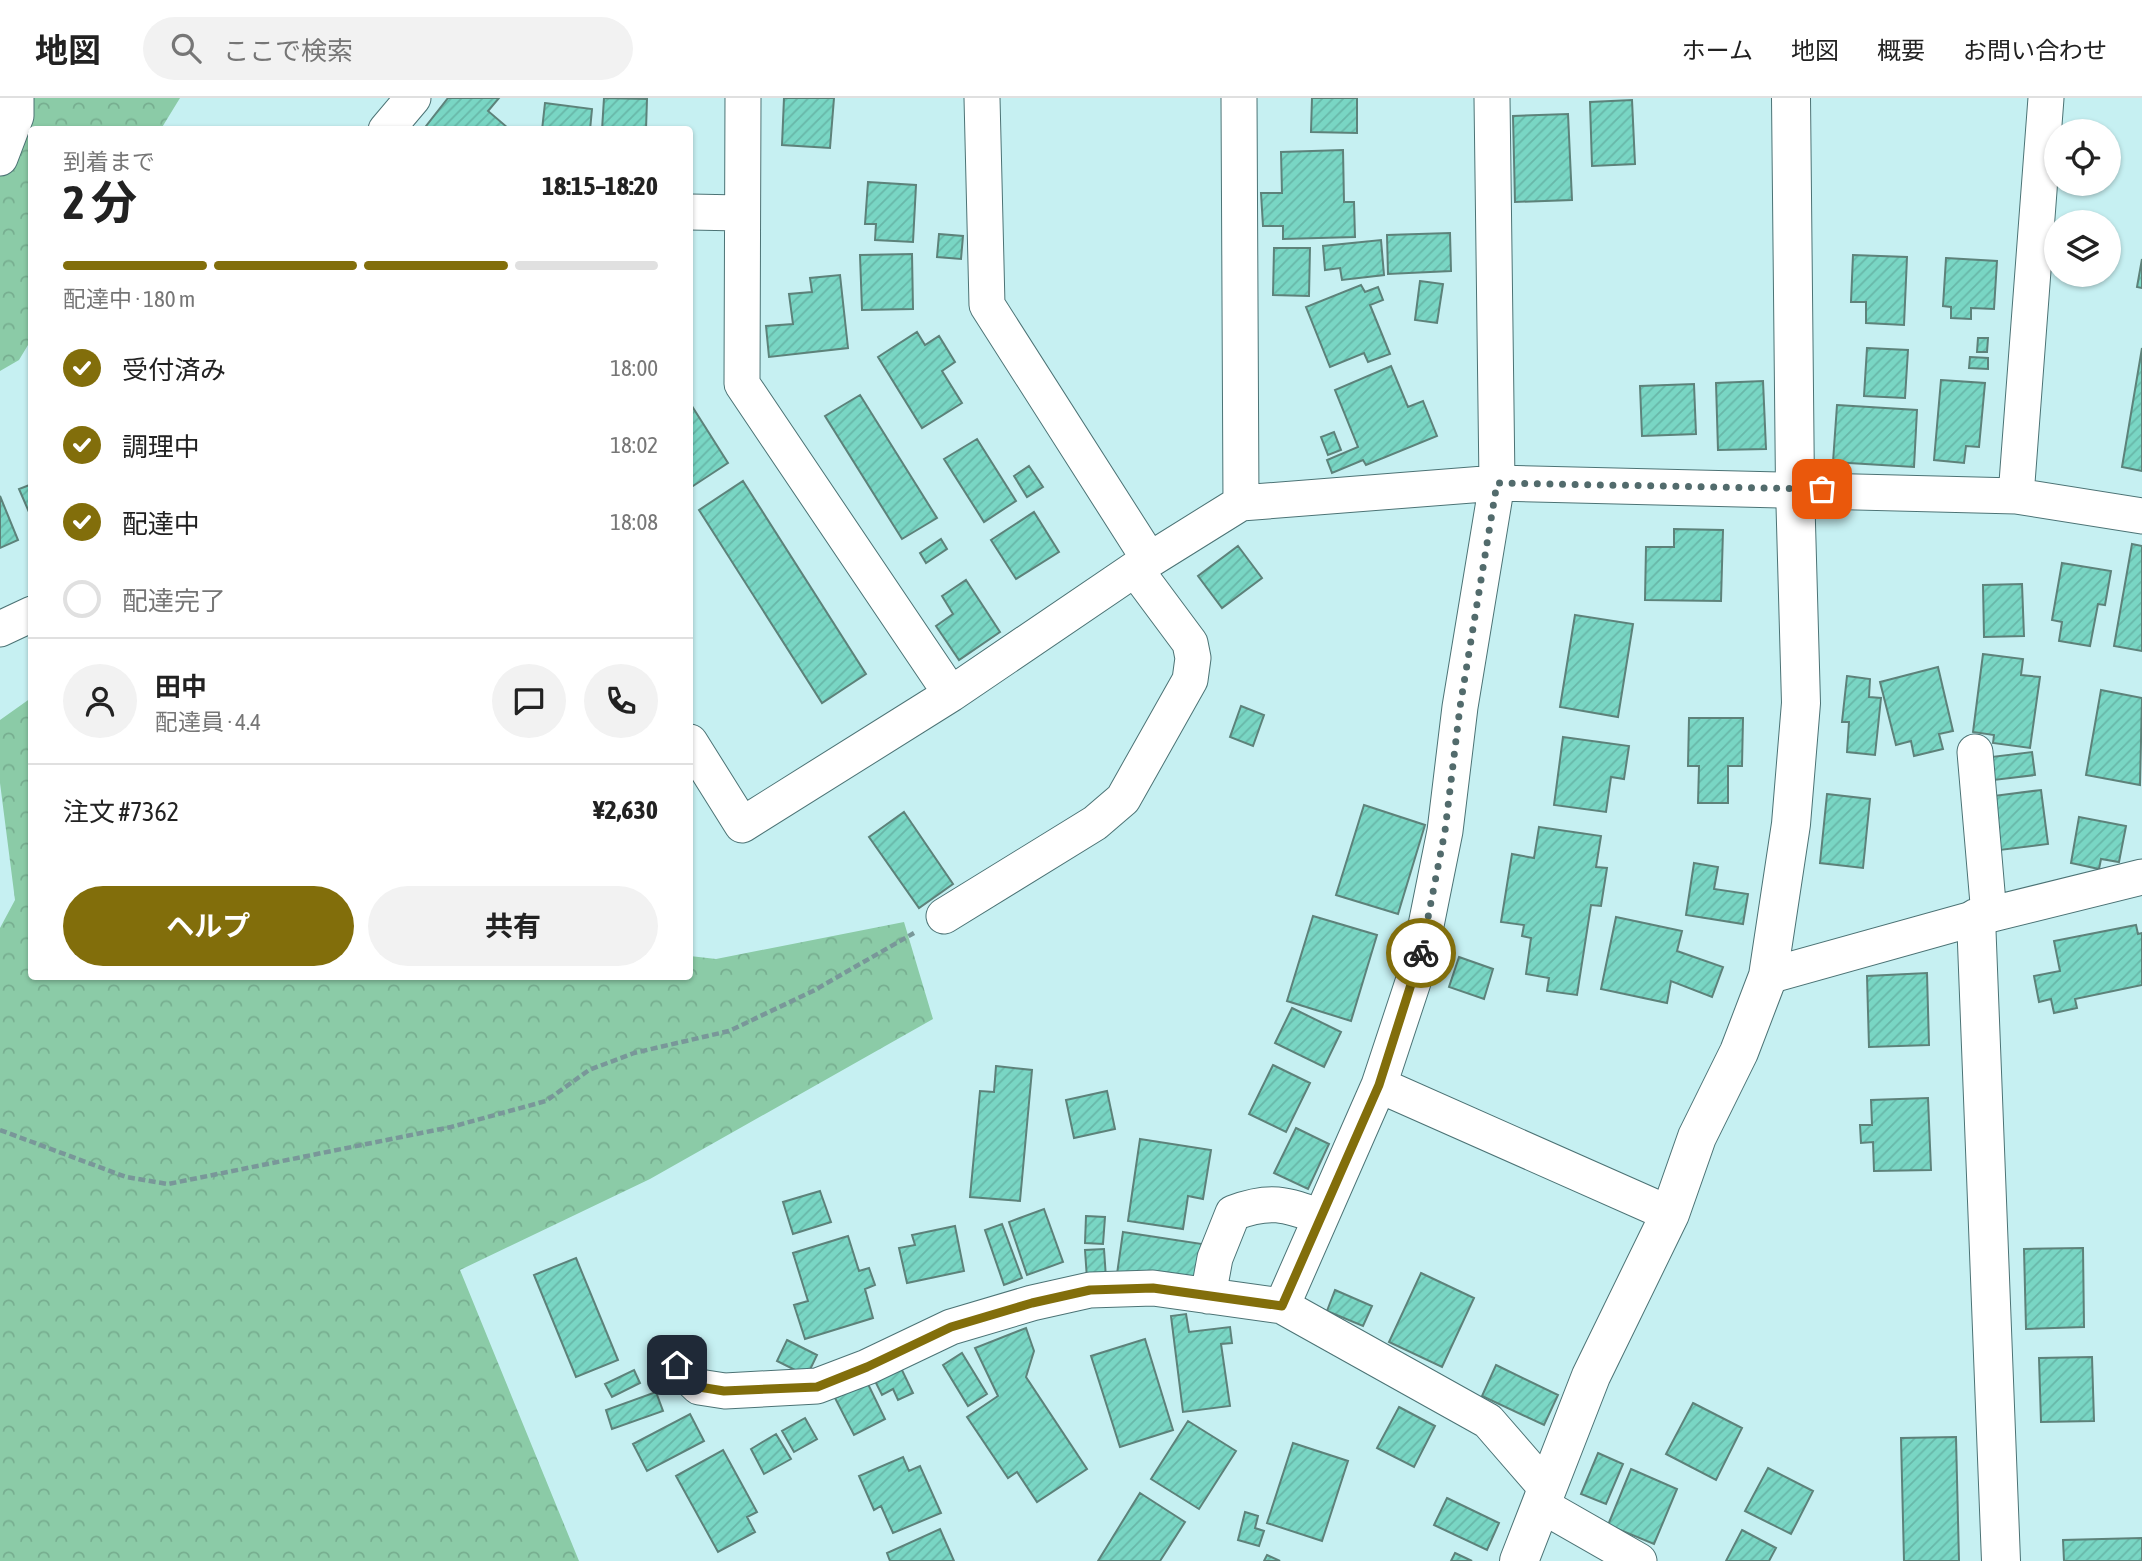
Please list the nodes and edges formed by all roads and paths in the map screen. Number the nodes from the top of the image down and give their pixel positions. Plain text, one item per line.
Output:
1 (16, 98) edge
2 (413, 98) edge
3 (743, 98) edge
4 (982, 98) edge
5 (1239, 98) edge
6 (1492, 98) edge
7 (1791, 98) edge
8 (2046, 98) edge
9 (389, 126) edge
10 (0, 158) edge
11 (693, 212) edge
12 (741, 214) junction
13 (1497, 483) junction
14 (1795, 488) junction
15 (2015, 496) junction
16 (1241, 503) junction
17 (2142, 516) edge
18 (1142, 564) junction
19 (28, 616) edge
20 (0, 629) edge
21 (951, 694) junction
22 (693, 747) edge
23 (1975, 752) dead end
24 (2140, 871) edge
25 (944, 916) joint
26 (1983, 916) junction
27 (1768, 976) junction
28 (1379, 1085) junction
29 (0, 1130) edge
30 (1670, 1214) junction
31 (1321, 1217) junction
32 (1208, 1296) junction
33 (1282, 1306) junction
34 (677, 1365) dead end
35 (1544, 1497) junction
36 (1519, 1561) edge
37 (1639, 1561) edge
38 (2001, 1561) edge

1 - 10 street
2 - 9 street
3 - 12 street
4 - 18 street
5 - 16 street
6 - 13 street
7 - 14 street
8 - 15 street
11 - 12 street
12 - 21 street
13 - 14 street
13 - 16 street
13 - 28 street
14 - 15 street
14 - 27 street
15 - 17 street
16 - 18 street
18 - 21 street
18 - 25 street
19 - 20 street
21 - 22 street
23 - 26 street
24 - 26 street
25 - 29 path
26 - 27 street
26 - 38 street
27 - 30 street
28 - 30 street
28 - 31 street
30 - 35 street
31 - 32 street
31 - 33 street
32 - 33 street
32 - 34 street
33 - 35 street
35 - 36 street
35 - 37 street

